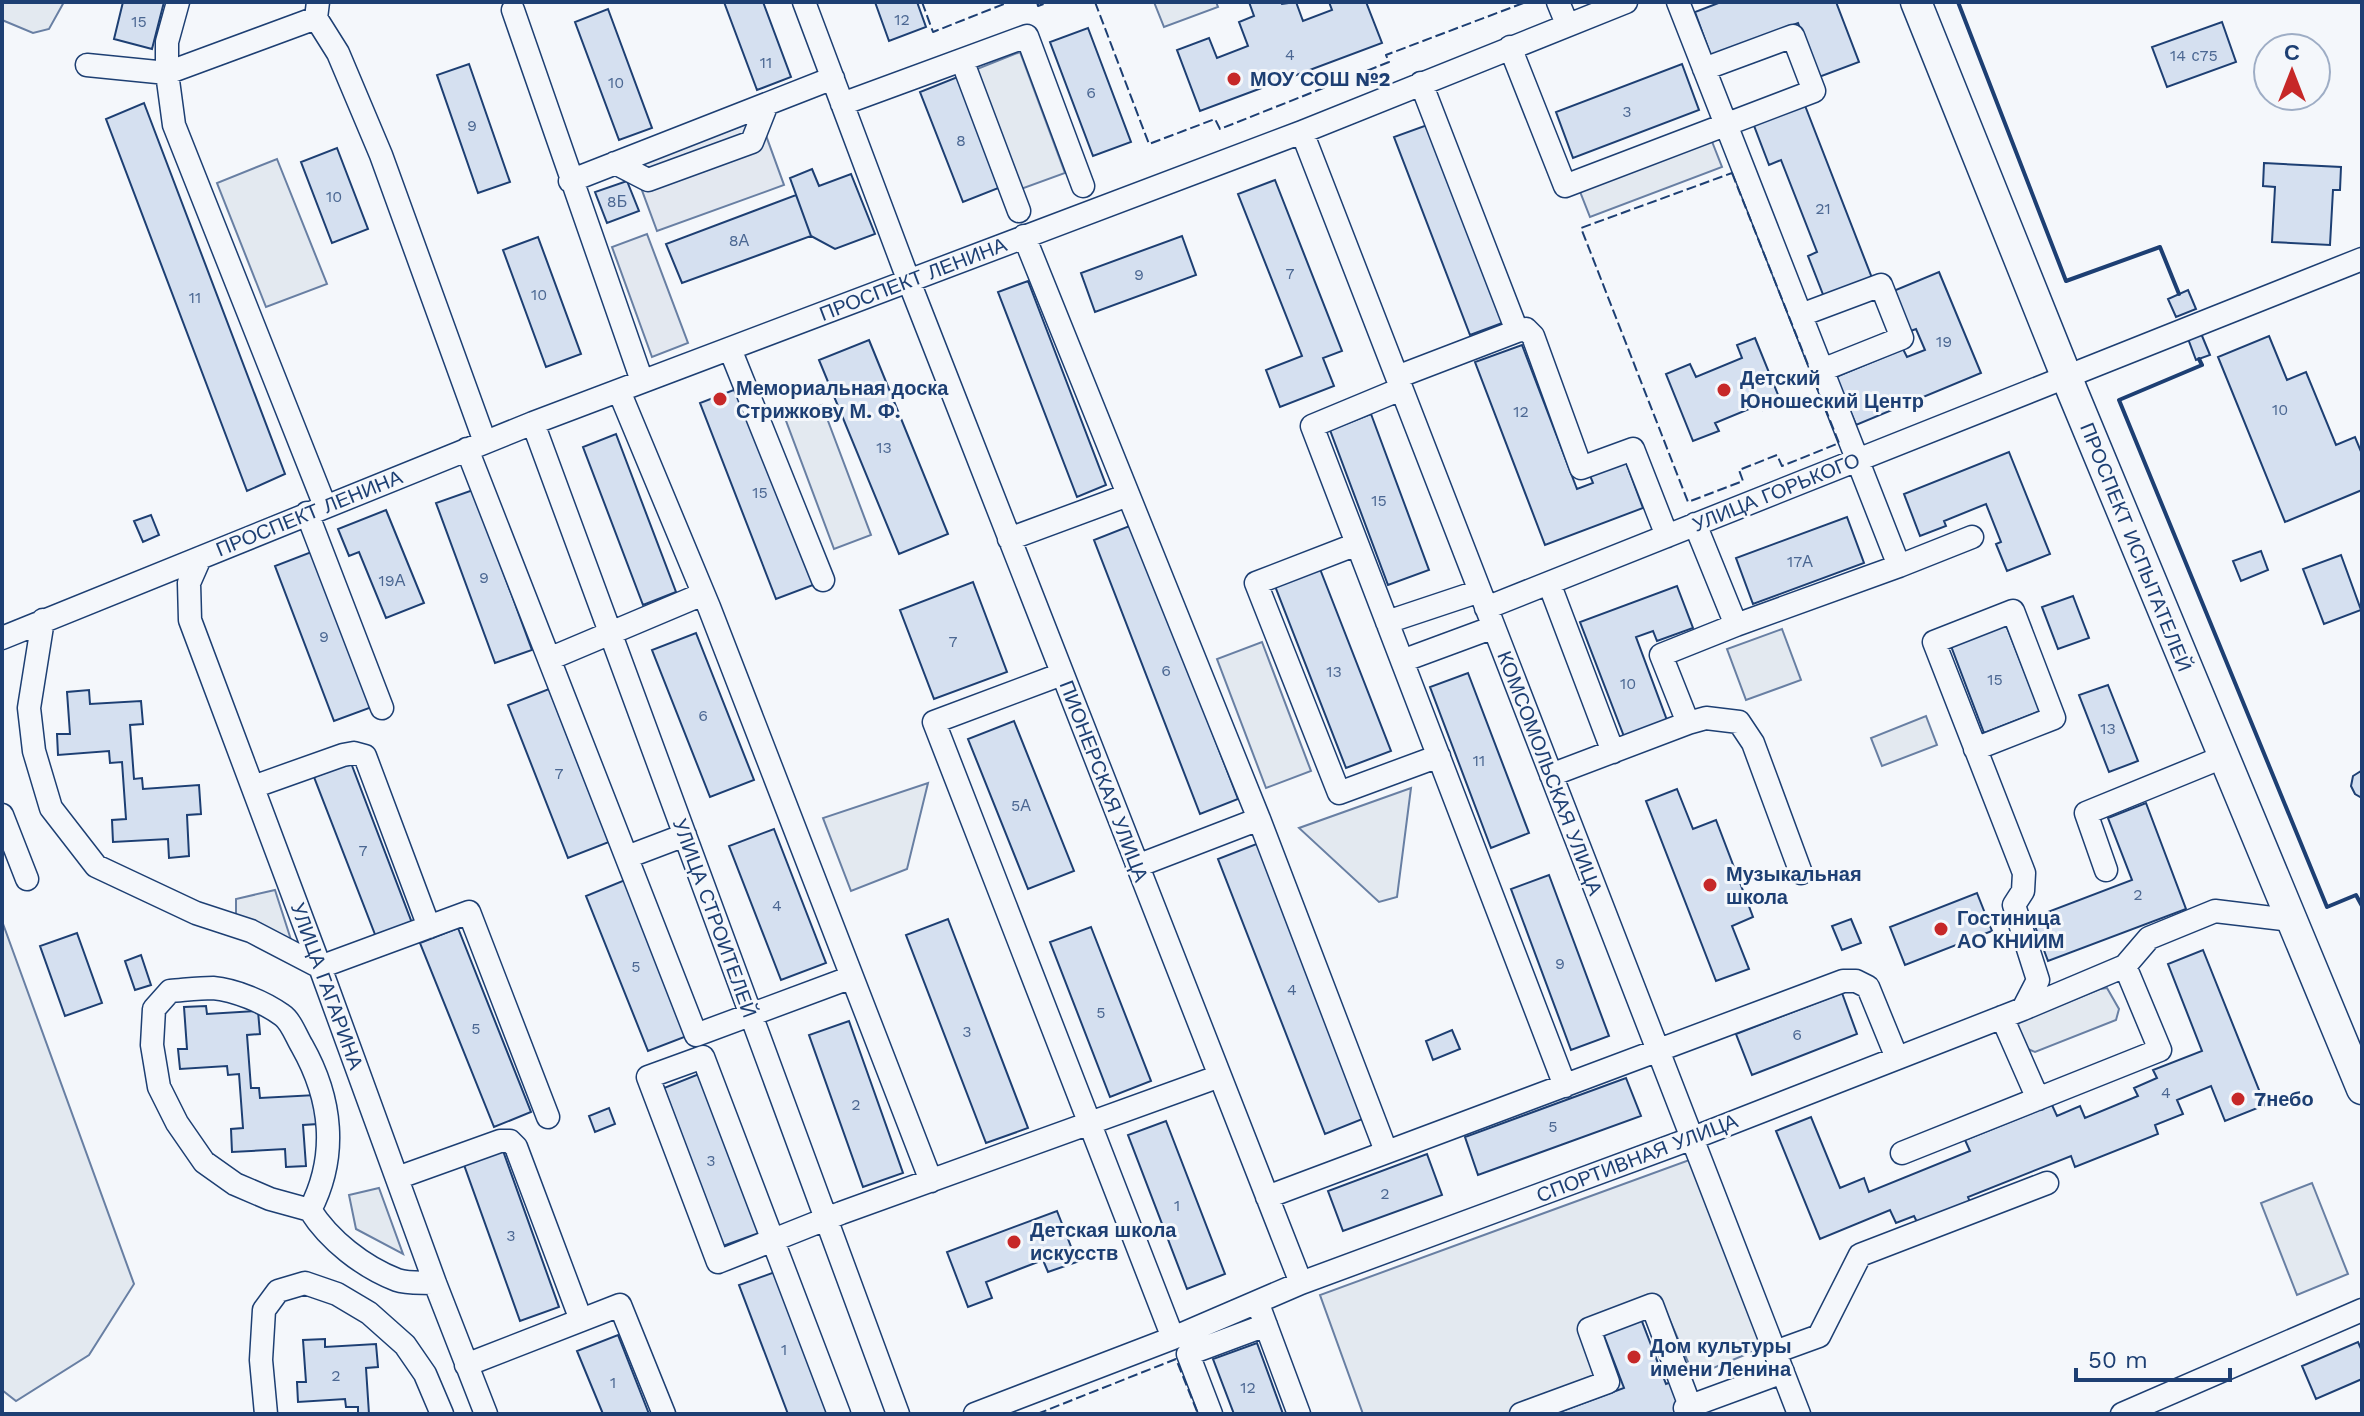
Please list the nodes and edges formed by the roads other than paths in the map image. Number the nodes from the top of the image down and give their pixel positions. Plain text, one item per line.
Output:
1 (178, 2) edge
2 (804, 2) edge
3 (1558, 2) edge
4 (1626, 2) edge
5 (1678, 2) edge
6 (1916, 2) edge
7 (317, 10) edge
8 (513, 10) dead end
9 (1567, 24) junction
10 (1510, 47) junction
11 (962, 60) junction
12 (87, 65) dead end
13 (1704, 69) junction
14 (167, 73) junction
15 (833, 78) junction
16 (1421, 83) junction
17 (842, 104) junction
18 (1726, 124) junction
19 (1302, 132) junction
20 (570, 181) junction
21 (1083, 186) dead end
22 (1019, 211) dead end
23 (1024, 236) junction
24 (2362, 259) edge
25 (908, 279) junction
26 (1801, 315) junction
27 (1517, 331) junction
28 (730, 349) junction
29 (1822, 370) junction
30 (2066, 376) junction
31 (642, 381) junction
32 (1399, 383) junction
33 (619, 391) junction
34 (533, 423) junction
35 (476, 446) junction
36 (1857, 460) junction
37 (1128, 495) junction
38 (316, 510) junction
39 (1695, 524) junction
40 (1667, 536) junction
41 (1972, 537) dead end
42 (1009, 539) junction
43 (1357, 544) junction
44 (200, 558) junction
45 (1899, 566) junction
46 (823, 580) dead end
47 (1549, 583) junction
48 (703, 594) junction
49 (1486, 609) junction
50 (43, 620) junction
51 (1387, 622) junction
52 (1736, 625) junction
53 (611, 633) junction
54 (2, 638) edge
55 (549, 659) junction
56 (1402, 661) junction
57 (1062, 674) junction
58 (382, 708) dead end
59 (1688, 723) junction
60 (1975, 749) junction
61 (1613, 752) junction
62 (1439, 756) junction
63 (2223, 757) junction
64 (1551, 775) junction
65 (253, 787) junction
66 (2, 815) edge
67 (1259, 819) junction
68 (685, 835) junction
69 (627, 857) junction
70 (1137, 866) junction
71 (2106, 870) dead end
72 (1801, 873) dead end
73 (27, 879) dead end
74 (2290, 920) junction
75 (429, 927) junction
76 (2125, 966) junction
77 (320, 967) junction
78 (852, 977) junction
79 (2012, 1013) junction
80 (751, 1016) junction
81 (1659, 1051) junction
82 (1897, 1058) junction
83 (1220, 1076) junction
84 (1565, 1086) junction
85 (2362, 1089) edge
86 (2038, 1099) junction
87 (548, 1117) dead end
88 (1090, 1123) junction
89 (1693, 1138) junction
90 (1386, 1151) junction
91 (1902, 1153) dead end
92 (397, 1178) junction
93 (931, 1181) junction
94 (2047, 1183) dead end
95 (1267, 1197) junction
96 (310, 1210) junction
97 (826, 1219) junction
98 (772, 1240) junction
99 (435, 1283) junction
100 (1301, 1283) junction
101 (1257, 1300) junction
102 (2362, 1310) edge
103 (581, 1320) junction
104 (1266, 1325) junction
105 (1173, 1338) junction
106 (1779, 1362) junction
107 (466, 1365) junction
108 (1689, 1409) edge
109 (266, 1414) edge
110 (442, 1414) edge
111 (486, 1414) edge
112 (664, 1414) edge
113 (839, 1414) edge
114 (898, 1414) edge
115 (975, 1414) edge
116 (1211, 1414) edge
117 (1299, 1414) edge
118 (1521, 1414) edge
119 (1799, 1414) edge
120 (2122, 1414) edge

1 - 14 street
2 - 15 street, ПИОНЕРСКАЯ УЛИЦА
3 - 9 street
4 - 9 street, ПРОСПЕКТ ЛЕНИНА
5 - 13 street
6 - 30 main road, ПРОСПЕКТ ИСПЫТАТЕЛЕЙ
7 - 14 street
7 - 35 street
8 - 20 street
9 - 10 street, ПРОСПЕКТ ЛЕНИНА
10 - 16 street, ПРОСПЕКТ ЛЕНИНА
10 - 18 street
11 - 17 street
11 - 21 street
11 - 22 street
12 - 14 street
13 - 18 street
13 - 18 street
14 - 38 street
15 - 17 street, ПИОНЕРСКАЯ УЛИЦА
15 - 20 street
16 - 19 street, ПРОСПЕКТ ЛЕНИНА
16 - 27 street
17 - 25 street, ПИОНЕРСКАЯ УЛИЦА
18 - 26 street
19 - 23 street, ПРОСПЕКТ ЛЕНИНА
19 - 32 street, КОМСОМОЛЬСКАЯ УЛИЦА
20 - 31 street
23 - 25 street, ПРОСПЕКТ ЛЕНИНА
23 - 37 street
24 - 30 street, УЛИЦА ГОРЬКОГО
25 - 28 street, ПРОСПЕКТ ЛЕНИНА
25 - 42 street, ПИОНЕРСКАЯ УЛИЦА
26 - 29 street
26 - 29 street
27 - 32 street
27 - 40 street
28 - 31 street, ПРОСПЕКТ ЛЕНИНА
28 - 46 street
29 - 36 street
30 - 36 street, УЛИЦА ГОРЬКОГО
30 - 63 main road, ПРОСПЕКТ ИСПЫТАТЕЛЕЙ
31 - 33 street, ПРОСПЕКТ ЛЕНИНА
32 - 43 street
32 - 49 street, КОМСОМОЛЬСКАЯ УЛИЦА
33 - 34 street, ПРОСПЕКТ ЛЕНИНА
33 - 48 street
34 - 35 street, ПРОСПЕКТ ЛЕНИНА
34 - 53 street, УЛИЦА СТРОИТЕЛЕЙ
35 - 38 street, ПРОСПЕКТ ЛЕНИНА
35 - 55 street
36 - 39 street, УЛИЦА ГОРЬКОГО
36 - 45 street
37 - 42 street
37 - 67 street
38 - 44 street, ПРОСПЕКТ ЛЕНИНА
38 - 58 street
39 - 40 street, УЛИЦА ГОРЬКОГО
39 - 52 street
40 - 47 street, УЛИЦА ГОРЬКОГО
41 - 45 street
42 - 57 street, ПИОНЕРСКАЯ УЛИЦА
43 - 51 street
43 - 62 street
44 - 50 street, ПРОСПЕКТ ЛЕНИНА
44 - 65 street, УЛИЦА ГАГАРИНА
45 - 52 street
47 - 49 street, УЛИЦА ГОРЬКОГО
47 - 61 street
48 - 53 street
48 - 78 street
49 - 51 street
49 - 56 street
49 - 64 street, КОМСОМОЛЬСКАЯ УЛИЦА
50 - 54 street, ПРОСПЕКТ ЛЕНИНА
50 - 77 street
51 - 56 street
52 - 59 street
53 - 55 street
53 - 68 street, УЛИЦА СТРОИТЕЛЕЙ
55 - 69 street
56 - 62 street
57 - 70 street, ПИОНЕРСКАЯ УЛИЦА
57 - 88 street
59 - 61 street
59 - 72 street
60 - 60 street
60 - 79 street
61 - 64 street
62 - 84 street
63 - 71 street
63 - 74 main road, ПРОСПЕКТ ИСПЫТАТЕЛЕЙ
64 - 81 street, КОМСОМОЛЬСКАЯ УЛИЦА
65 - 75 street
65 - 77 street, УЛИЦА ГАГАРИНА
66 - 73 street
67 - 70 street
67 - 90 street
68 - 69 street
68 - 80 street, УЛИЦА СТРОИТЕЛЕЙ
69 - 80 street
70 - 83 street, ПИОНЕРСКАЯ УЛИЦА
74 - 76 street, СПОРТИВНАЯ УЛИЦА
74 - 85 main road, ПРОСПЕКТ ИСПЫТАТЕЛЕЙ
75 - 77 street
75 - 87 street
76 - 79 street, СПОРТИВНАЯ УЛИЦА
76 - 86 street
77 - 92 street, УЛИЦА ГАГАРИНА
78 - 80 street
78 - 93 street
79 - 82 street, СПОРТИВНАЯ УЛИЦА
79 - 86 street
80 - 97 street, УЛИЦА СТРОИТЕЛЕЙ
81 - 82 street
81 - 84 street
81 - 89 street, КОМСОМОЛЬСКАЯ УЛИЦА
82 - 89 street, СПОРТИВНАЯ УЛИЦА
83 - 88 street
83 - 95 street, ПИОНЕРСКАЯ УЛИЦА
84 - 90 street
86 - 91 street
88 - 93 street
88 - 105 street
89 - 100 street, СПОРТИВНАЯ УЛИЦА
89 - 106 street, КОМСОМОЛЬСКАЯ УЛИЦА
90 - 95 street
92 - 99 street, УЛИЦА ГАГАРИНА
92 - 103 street
93 - 97 street
94 - 106 street
95 - 100 street, ПИОНЕРСКАЯ УЛИЦА
96 - 96 street
96 - 99 street
97 - 98 street
97 - 114 street, УЛИЦА СТРОИТЕЛЕЙ
98 - 98 street
98 - 113 street
99 - 107 street, УЛИЦА ГАГАРИНА
100 - 101 street, СПОРТИВНАЯ УЛИЦА
101 - 104 street
101 - 105 street, СПОРТИВНАЯ УЛИЦА
102 - 120 street
103 - 107 street
103 - 112 street
104 - 116 street
104 - 117 street
105 - 115 street, СПОРТИВНАЯ УЛИЦА
106 - 108 street
106 - 119 street, КОМСОМОЛЬСКАЯ УЛИЦА
107 - 111 street, УЛИЦА ГАГАРИНА
108 - 118 street
109 - 110 street

